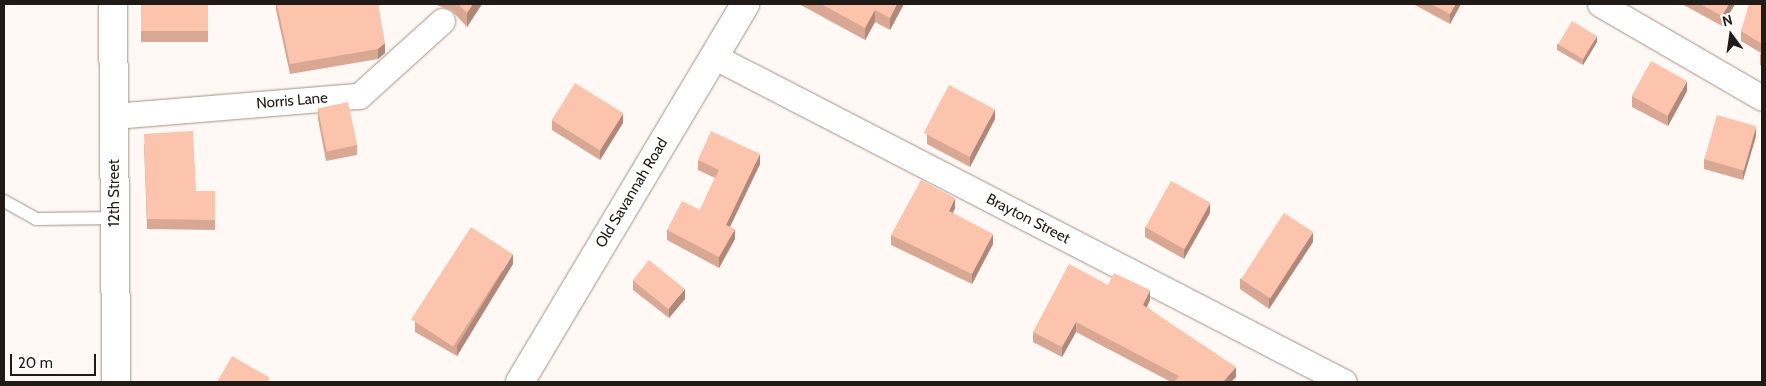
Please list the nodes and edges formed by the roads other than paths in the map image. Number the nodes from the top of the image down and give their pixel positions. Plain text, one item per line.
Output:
1 (113, 4) edge
2 (745, 4) edge
3 (1600, 4) edge
4 (442, 21) dead end
5 (713, 56) junction
6 (1762, 98) edge
7 (114, 116) junction
8 (4, 201) edge
9 (115, 218) junction
10 (116, 382) edge
11 (520, 382) edge
12 (1344, 382) edge

1 - 7 street, 12th Street
2 - 5 street, Old Savannah Road
3 - 6 street
4 - 7 street, Norris Lane
5 - 11 street, Old Savannah Road
5 - 12 street, Brayton Street
7 - 9 street, 12th Street
8 - 9 lane
9 - 10 street, 12th Street

